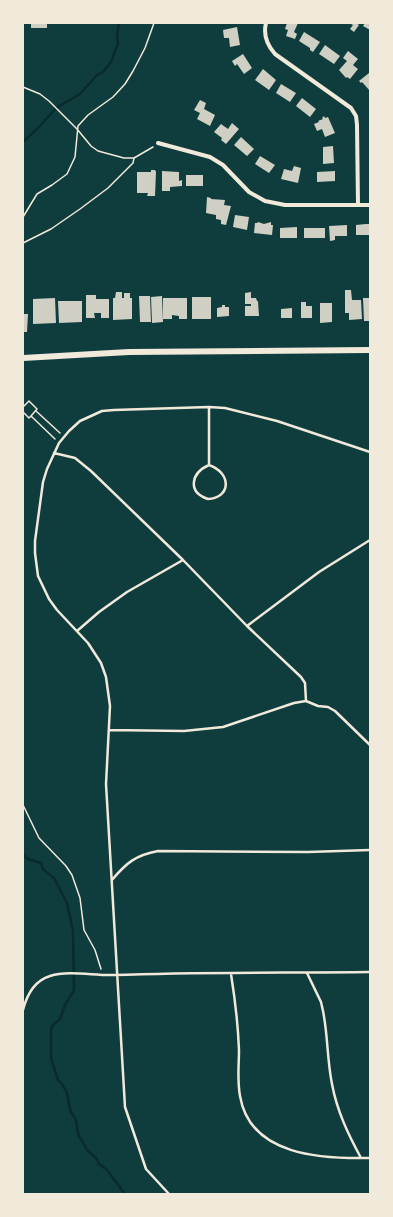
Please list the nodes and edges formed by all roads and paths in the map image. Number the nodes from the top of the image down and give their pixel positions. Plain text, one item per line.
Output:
1 (154, 23) edge
2 (266, 23) edge
3 (23, 87) edge
4 (77, 129) junction
5 (158, 143) joint
6 (134, 158) junction
7 (370, 204) edge
8 (358, 205) junction
9 (23, 217) edge
10 (23, 243) edge
11 (370, 350) edge
12 (23, 358) edge
13 (23, 403) edge
14 (25, 405) junction
15 (23, 407) edge
16 (209, 407) junction
17 (36, 411) junction
18 (23, 412) edge
19 (31, 416) junction
20 (64, 437) junction
21 (59, 443) junction
22 (370, 452) edge
23 (54, 453) junction
24 (209, 465) junction
25 (370, 540) edge
26 (183, 560) junction
27 (247, 626) junction
28 (77, 631) junction
29 (306, 701) junction
30 (109, 730) junction
31 (370, 745) edge
32 (23, 805) edge
33 (370, 850) edge
34 (111, 880) junction
35 (370, 972) edge
36 (307, 973) junction
37 (231, 974) junction
38 (102, 975) junction
39 (118, 975) junction
40 (23, 1010) edge
41 (361, 1158) junction
42 (370, 1158) edge
43 (169, 1194) edge

1 - 4 path
2 - 8 street
3 - 4 path
4 - 6 path
4 - 9 path
5 - 6 path
5 - 8 street
6 - 10 path
7 - 8 street
11 - 12 main road
13 - 14 path
14 - 15 path
14 - 17 path
16 - 20 lane
16 - 22 lane
16 - 24 lane
17 - 19 path
17 - 20 path
18 - 19 path
19 - 21 path
20 - 21 lane
21 - 23 lane
23 - 26 lane
23 - 28 lane
24 - 24 lane
25 - 27 lane
26 - 27 lane
26 - 28 lane
27 - 29 lane
28 - 30 lane
29 - 30 lane
29 - 31 lane
30 - 34 lane
32 - 38 path
33 - 34 lane
34 - 39 lane
35 - 36 lane
36 - 37 lane
36 - 41 lane
37 - 39 lane
37 - 41 lane
38 - 39 lane
38 - 40 lane
39 - 43 lane
41 - 42 lane

